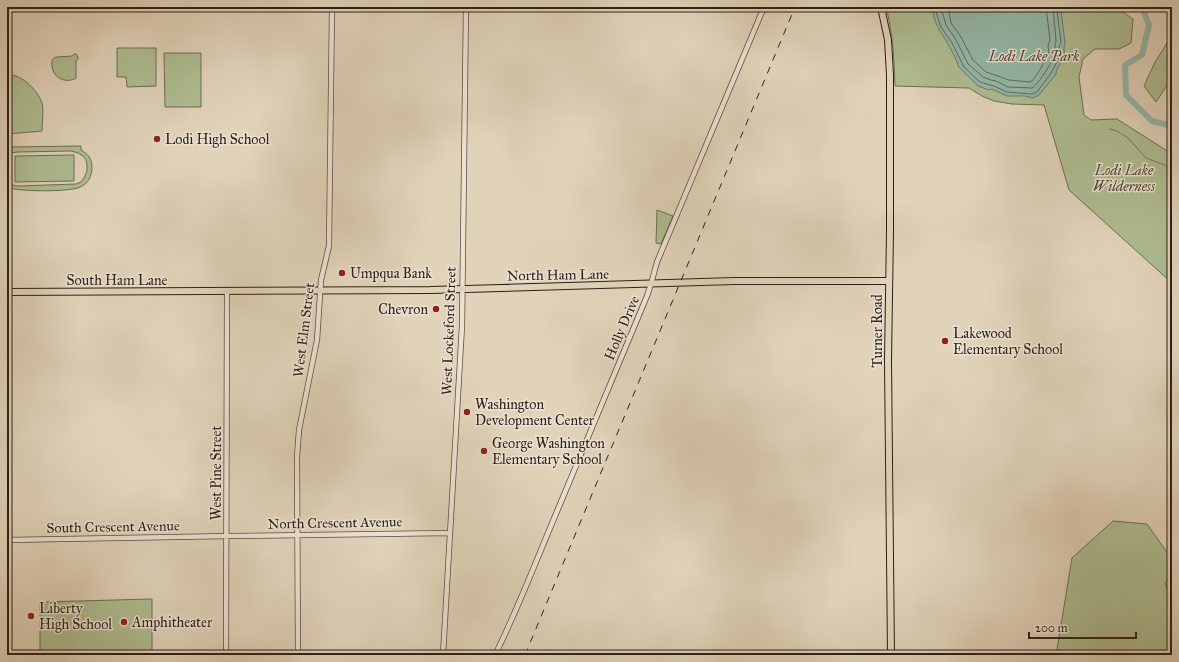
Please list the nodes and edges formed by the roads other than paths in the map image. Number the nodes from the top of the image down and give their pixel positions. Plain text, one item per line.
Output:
1 (332, 7) edge
2 (466, 7) edge
3 (764, 7) edge
4 (881, 7) edge
5 (889, 281) junction
6 (652, 284) junction
7 (463, 289) junction
8 (320, 291) junction
9 (7, 292) edge
10 (228, 292) junction
11 (450, 533) junction
12 (226, 535) junction
13 (297, 535) junction
14 (220, 536) joint
15 (7, 540) edge
16 (226, 655) edge
17 (298, 655) edge
18 (443, 655) edge
19 (495, 655) edge
20 (891, 655) edge

1 - 8 street, West Elm Street
2 - 7 street, West Lockeford Street
3 - 6 street, Holly Drive
4 - 5 main road, Turner Road
5 - 6 main road, North Ham Lane
5 - 20 main road, Turner Road
6 - 7 main road, North Ham Lane
6 - 19 street, Holly Drive
7 - 8 main road, North Ham Lane
7 - 11 street, West Lockeford Street
8 - 10 main road, North Ham Lane
8 - 13 street, West Elm Street
9 - 10 main road, South Ham Lane
10 - 12 street, West Pine Street
11 - 13 street, North Crescent Avenue
11 - 18 street, West Lockeford Street
12 - 13 street, North Crescent Avenue
12 - 14 street, North Crescent Avenue
12 - 16 street, West Pine Street
13 - 17 street, West Elm Street
14 - 15 street, South Crescent Avenue

